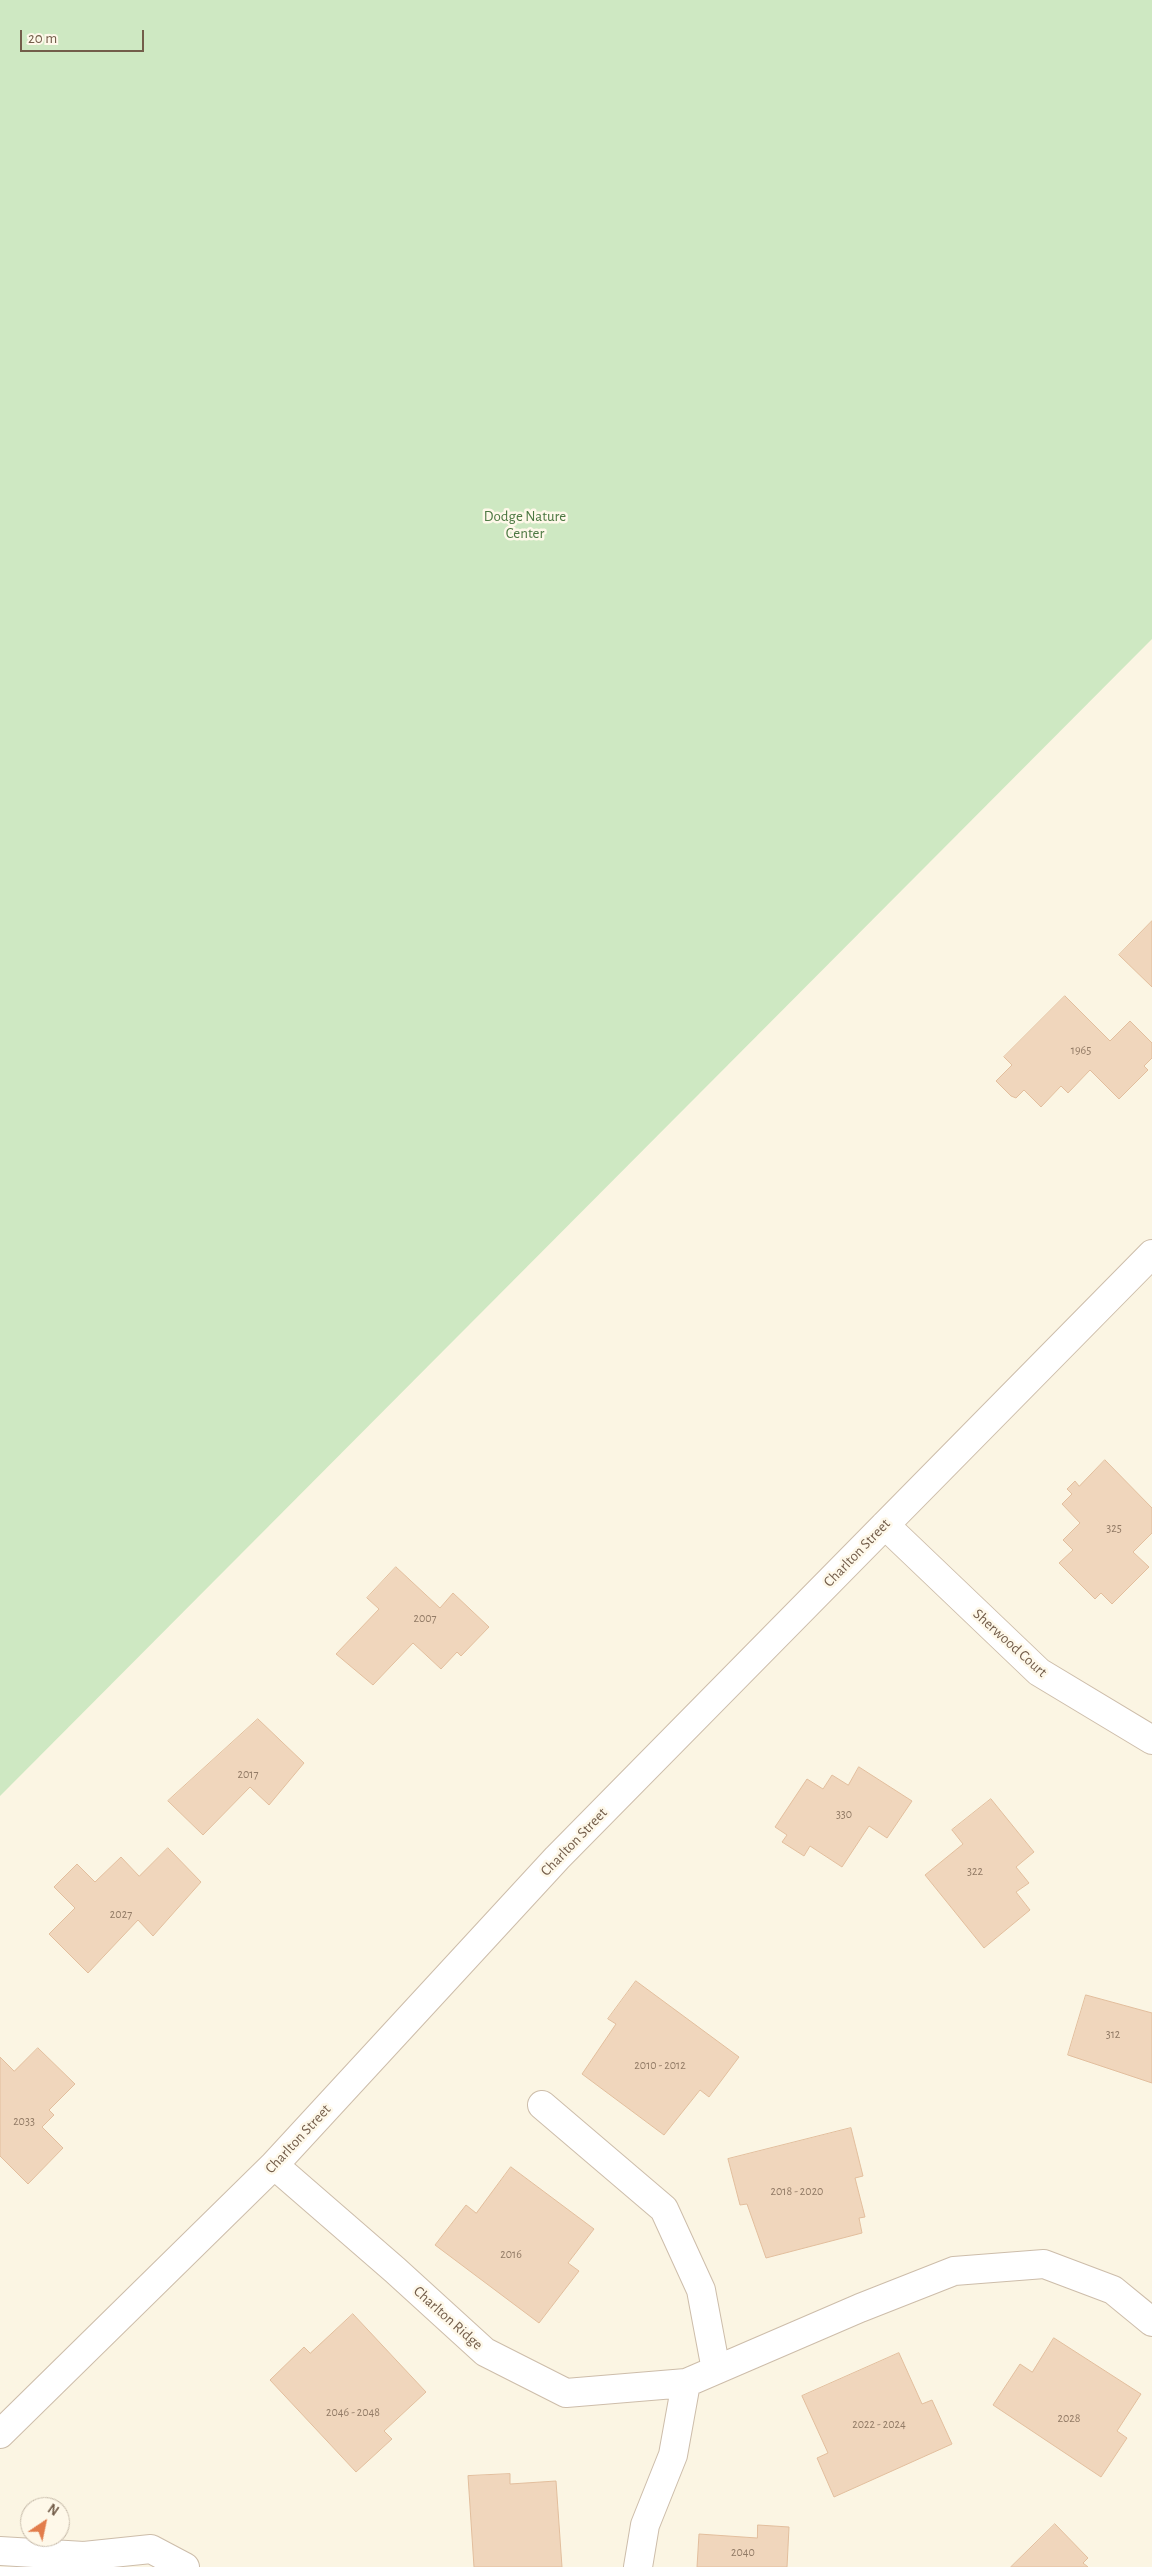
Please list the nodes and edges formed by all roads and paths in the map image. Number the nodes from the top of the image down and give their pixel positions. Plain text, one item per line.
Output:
1 (1152, 1254) edge
2 (885, 1525) junction
3 (1152, 1740) edge
4 (542, 2105) dead end
5 (274, 2165) junction
6 (1152, 2322) edge
7 (716, 2370) junction
8 (686, 2382) junction
9 (0, 2434) edge
10 (0, 2551) edge
11 (185, 2567) edge
12 (638, 2567) edge

1 - 2 street, Charlton Street
2 - 3 street, Sherwood Court
2 - 5 street, Charlton Street
4 - 7 street
5 - 8 street, Charlton Ridge
5 - 9 street, Charlton Street
6 - 7 street, Charlton Ridge
7 - 8 street, Charlton Ridge
8 - 12 street
10 - 11 street

